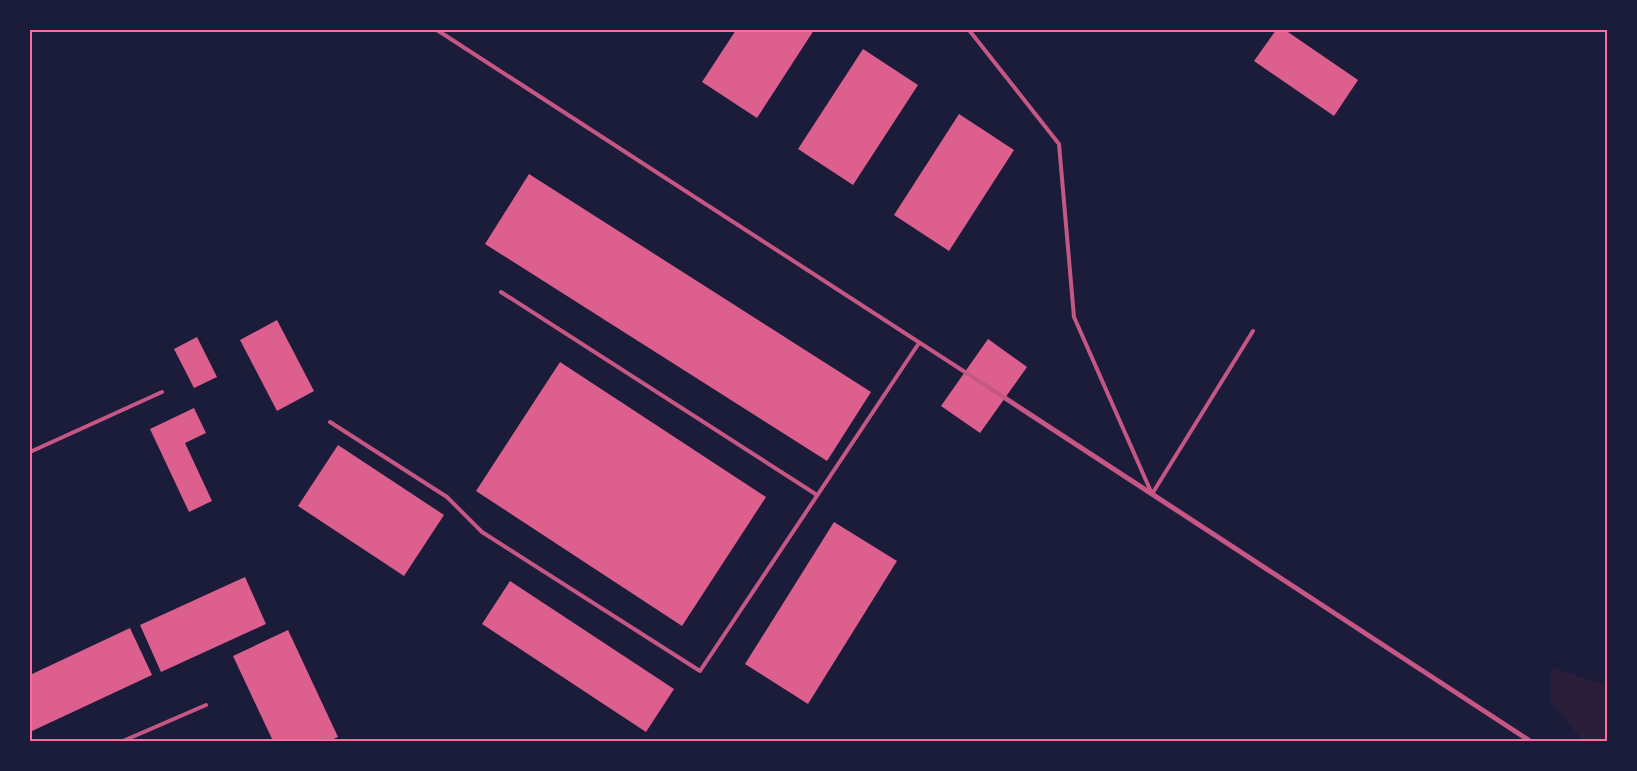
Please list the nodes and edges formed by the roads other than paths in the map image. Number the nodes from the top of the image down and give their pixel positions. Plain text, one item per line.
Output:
1 (437, 30) edge
2 (969, 30) edge
3 (501, 292) dead end
4 (1253, 331) dead end
5 (919, 343) junction
6 (162, 392) dead end
7 (1005, 398) joint
8 (330, 422) dead end
9 (30, 452) edge
10 (1152, 494) junction
11 (817, 495) junction
12 (206, 705) dead end
13 (123, 741) edge
14 (1530, 741) edge

1 - 5 lane
2 - 10 lane
3 - 11 lane
4 - 10 lane
5 - 7 lane
5 - 11 lane
6 - 9 lane
7 - 10 street
8 - 11 lane
10 - 14 street
12 - 13 lane

